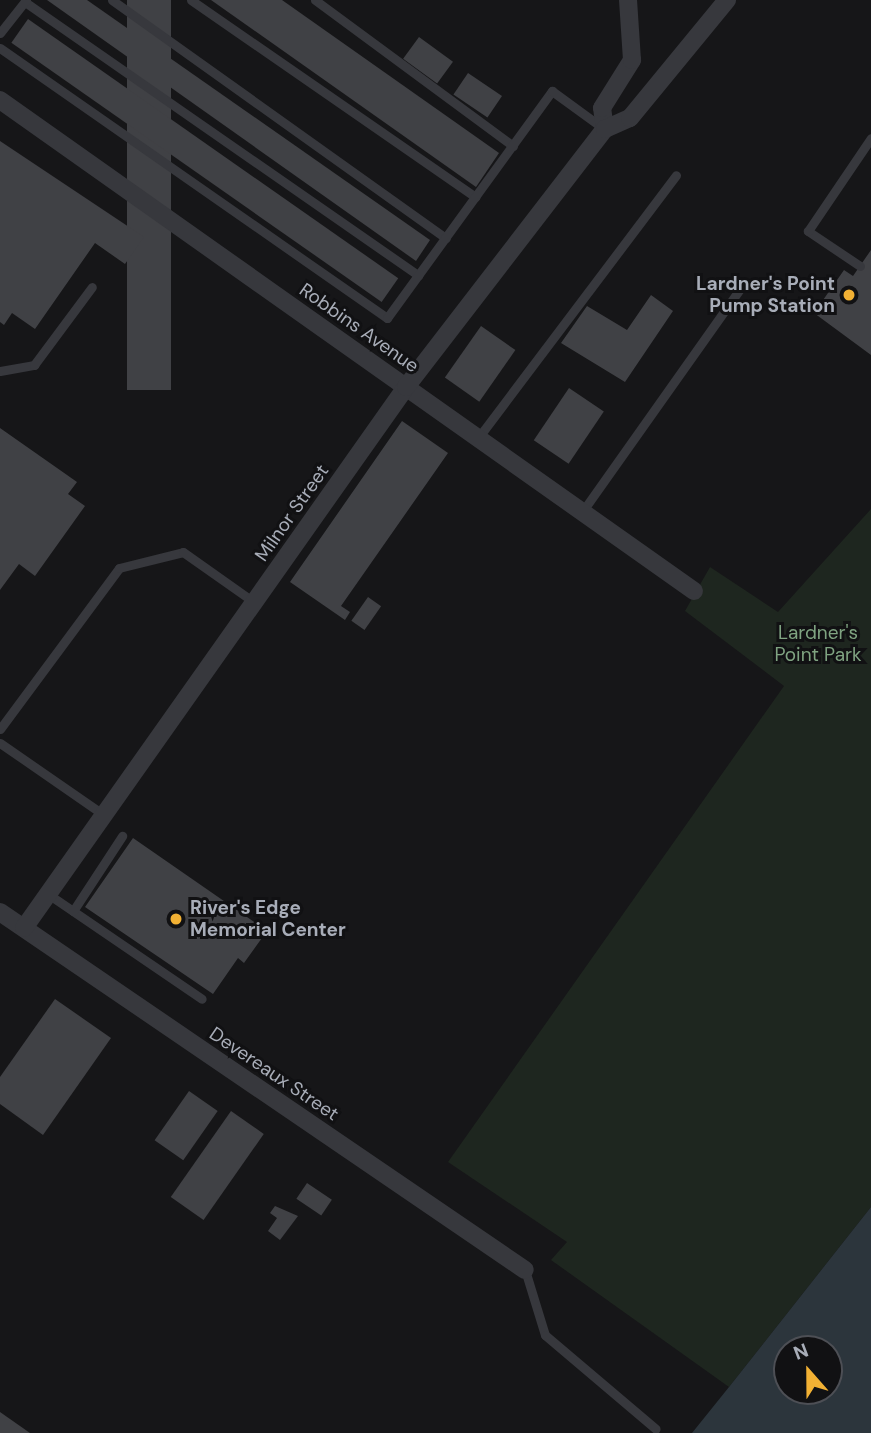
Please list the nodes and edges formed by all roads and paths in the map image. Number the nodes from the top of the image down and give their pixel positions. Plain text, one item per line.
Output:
1 (112, 0) edge
2 (191, 0) edge
3 (315, 0) edge
4 (628, 0) edge
5 (727, 0) edge
6 (26, 1) edge
7 (0, 33) edge
8 (0, 48) edge
9 (0, 100) edge
10 (605, 129) junction
11 (871, 138) edge
12 (513, 146) junction
13 (676, 175) dead end
14 (475, 197) junction
15 (446, 237) junction
16 (860, 266) dead end
17 (418, 275) junction
18 (743, 285) dead end
19 (92, 287) dead end
20 (0, 371) edge
21 (406, 387) junction
22 (478, 438) junction
23 (582, 512) junction
24 (694, 591) dead end
25 (254, 602) junction
26 (0, 729) edge
27 (0, 743) edge
28 (104, 815) junction
29 (122, 836) dead end
30 (48, 894) junction
31 (73, 911) junction
32 (0, 912) edge
33 (24, 928) junction
34 (202, 999) dead end
35 (525, 1270) joint
36 (656, 1429) dead end

1 - 15 lane
2 - 14 lane
3 - 12 lane
4 - 10 street
5 - 10 street, Milnor Street
6 - 7 lane
6 - 17 lane
8 - 17 lane
9 - 21 street, Robbins Avenue
10 - 12 lane
10 - 21 street, Milnor Street
11 - 16 lane
12 - 14 lane
13 - 22 lane
14 - 15 lane
15 - 17 lane
18 - 23 lane
19 - 20 lane
21 - 22 street, Robbins Avenue
21 - 25 street, Milnor Street
22 - 23 street, Robbins Avenue
23 - 24 street, Robbins Avenue
25 - 26 lane
25 - 28 street, Milnor Street
27 - 28 lane
28 - 30 street, Milnor Street
29 - 31 lane
30 - 31 lane
30 - 33 street, Milnor Street
31 - 34 lane
32 - 33 street, Devereaux Street
33 - 35 street, Devereaux Street
35 - 36 lane

